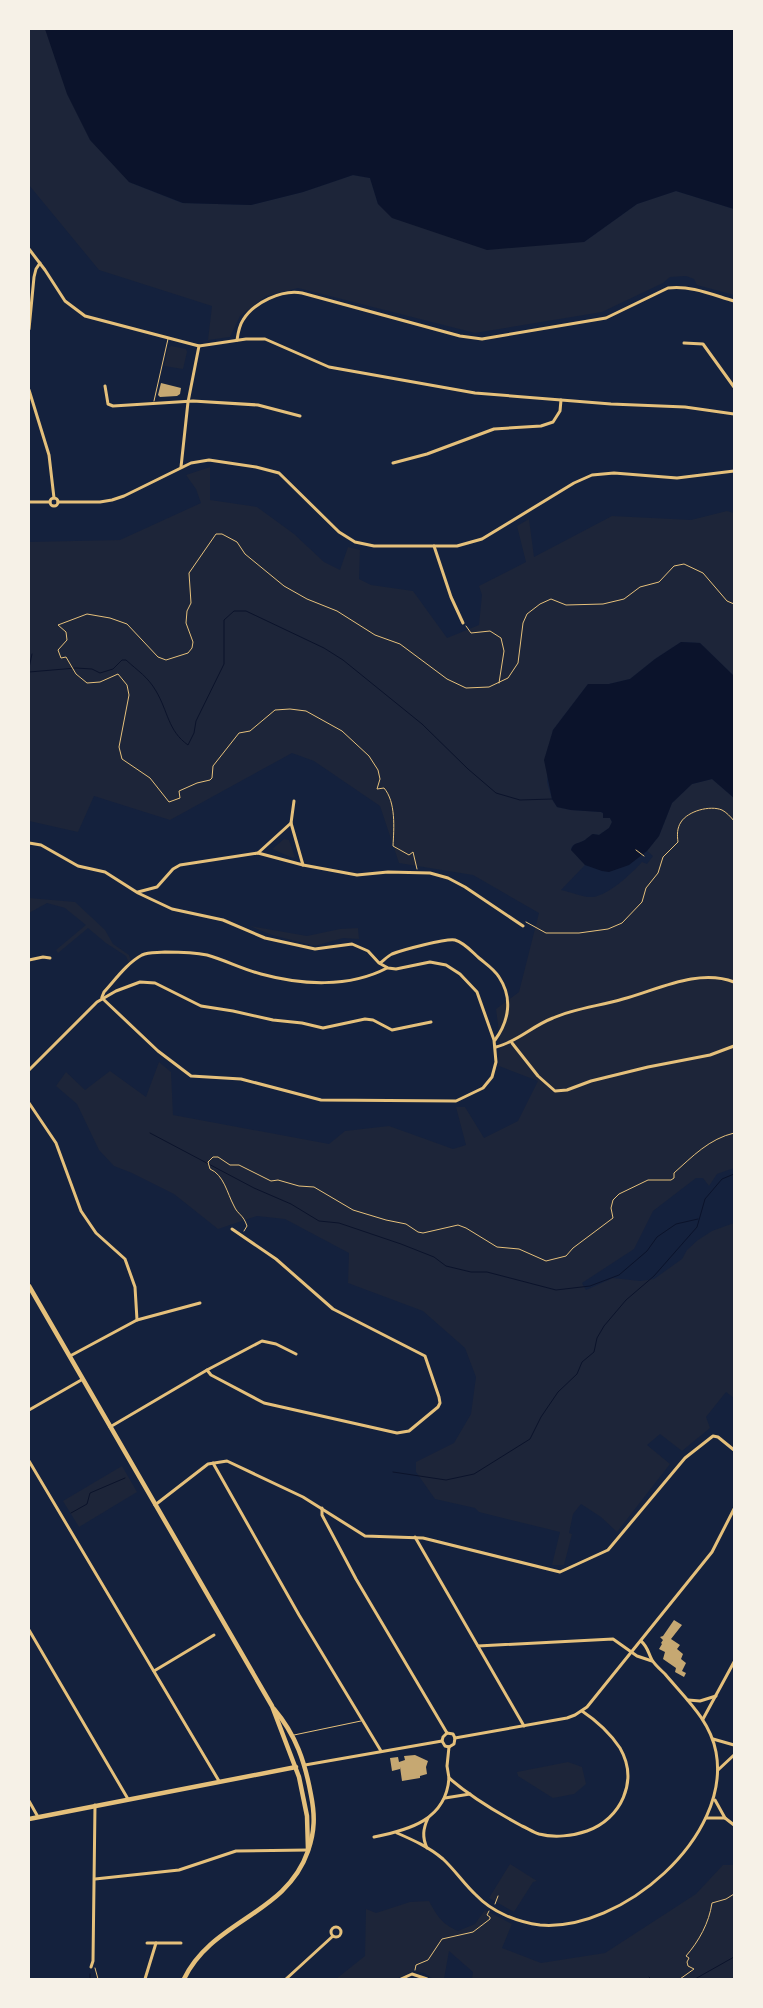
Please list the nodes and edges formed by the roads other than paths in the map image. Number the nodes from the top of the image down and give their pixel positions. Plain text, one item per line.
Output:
1 (29, 249) edge
2 (40, 263) junction
3 (734, 301) edge
4 (29, 329) edge
5 (169, 339) junction
6 (237, 340) junction
7 (684, 343) dead end
8 (199, 346) junction
9 (105, 386) dead end
10 (734, 387) edge
11 (29, 390) edge
12 (561, 400) junction
13 (188, 402) junction
14 (154, 403) junction
15 (734, 414) edge
16 (300, 416) dead end
17 (393, 462) dead end
18 (181, 468) junction
19 (734, 471) edge
20 (54, 498) junction
21 (29, 502) edge
22 (50, 502) junction
23 (58, 502) junction
24 (434, 546) junction
25 (463, 623) road end
26 (294, 801) dead end
27 (292, 823) junction
28 (29, 843) edge
29 (258, 853) junction
30 (303, 865) junction
31 (138, 893) junction
32 (523, 926) road end
33 (50, 958) dead end
34 (29, 960) edge
35 (380, 963) junction
36 (388, 968) junction
37 (734, 982) edge
38 (102, 998) junction
39 (431, 1022) dead end
40 (494, 1040) junction
41 (512, 1043) junction
42 (734, 1046) edge
43 (496, 1047) junction
44 (29, 1070) edge
45 (29, 1103) edge
46 (232, 1229) dead end
47 (29, 1286) edge
48 (200, 1303) dead end
49 (136, 1320) junction
50 (296, 1354) dead end
51 (70, 1356) junction
52 (207, 1370) junction
53 (83, 1378) junction
54 (29, 1410) edge
55 (110, 1427) junction
56 (734, 1450) edge
57 (29, 1461) edge
58 (213, 1463) junction
59 (155, 1505) junction
60 (322, 1508) junction
61 (734, 1509) edge
62 (415, 1537) junction
63 (29, 1630) edge
64 (214, 1635) dead end
65 (641, 1641) junction
66 (478, 1646) junction
67 (632, 1652) junction
68 (652, 1661) junction
69 (734, 1662) edge
70 (154, 1671) junction
71 (716, 1695) junction
72 (688, 1700) junction
73 (272, 1706) junction
74 (582, 1711) junction
75 (703, 1719) junction
76 (361, 1721) junction
77 (524, 1726) junction
78 (447, 1733) junction
79 (293, 1735) junction
80 (455, 1738) junction
81 (713, 1739) junction
82 (442, 1741) junction
83 (734, 1746) edge
84 (449, 1747) junction
85 (381, 1751) junction
86 (734, 1755) edge
87 (305, 1766) junction
88 (296, 1767) junction
89 (718, 1770) junction
90 (449, 1778) junction
91 (219, 1781) junction
92 (470, 1794) junction
93 (446, 1798) junction
94 (128, 1799) junction
95 (714, 1799) junction
96 (29, 1801) edge
97 (95, 1806) junction
98 (38, 1817) junction
99 (428, 1817) junction
100 (706, 1818) junction
101 (725, 1818) junction
102 (29, 1819) edge
103 (734, 1825) edge
104 (397, 1834) junction
105 (374, 1837) dead end
106 (427, 1848) junction
107 (308, 1850) junction
108 (95, 1879) junction
109 (333, 1936) dead end
110 (147, 1943) dead end
111 (156, 1943) junction
112 (180, 1943) dead end
113 (91, 1967) road end
114 (145, 1979) edge
115 (184, 1979) edge
116 (286, 1979) edge
117 (402, 1979) edge
118 (427, 1979) edge

1 - 2 street
2 - 4 street
2 - 5 street
3 - 6 street
5 - 8 street
5 - 14 lane
6 - 8 street
6 - 12 street
7 - 10 street
8 - 13 street
9 - 14 street
11 - 20 street
12 - 15 street
12 - 17 street
13 - 14 street
13 - 16 street
13 - 18 street
18 - 23 street
18 - 24 street
19 - 24 street
20 - 22 street
20 - 23 street
21 - 22 street
22 - 23 street
24 - 25 street
26 - 27 street
27 - 29 street
27 - 30 street
28 - 31 street
29 - 30 street
29 - 31 street
30 - 32 street
31 - 35 street
33 - 34 street
35 - 36 street
35 - 40 street
36 - 38 street
36 - 40 street
37 - 41 street
38 - 39 street
38 - 43 street
38 - 44 street
40 - 43 street
41 - 42 street
41 - 43 street
45 - 49 street
46 - 52 street
47 - 51 main road
48 - 49 street
49 - 51 street
50 - 52 street
51 - 53 main road
52 - 55 street
53 - 54 street
53 - 55 main road
55 - 59 main road
56 - 62 street
57 - 70 street
58 - 59 street
58 - 60 street
58 - 76 street
59 - 73 main road
60 - 62 street
60 - 78 street
61 - 65 street
62 - 66 street
63 - 94 street
64 - 70 street
65 - 67 street
65 - 68 street
66 - 67 street
66 - 77 street
67 - 68 street
67 - 74 street
68 - 72 street
69 - 71 street
70 - 91 street
71 - 72 street
71 - 75 street
72 - 75 street
73 - 79 main road
73 - 88 main road
74 - 77 street
74 - 92 street
75 - 81 street
76 - 79 lane
76 - 85 street
77 - 80 street
78 - 80 street
78 - 82 street
79 - 87 main road
80 - 84 street
81 - 83 street
81 - 89 street
82 - 84 street
82 - 85 street
84 - 90 street
85 - 87 street
86 - 89 street
87 - 107 main road
88 - 91 main road
88 - 107 main road
89 - 95 street
90 - 92 street
90 - 93 street
91 - 94 main road
92 - 93 street
93 - 99 street
94 - 97 main road
95 - 100 street
95 - 101 street
96 - 98 street
97 - 98 main road
97 - 108 street
98 - 102 main road
99 - 104 street
99 - 106 street
100 - 101 street
100 - 106 street
101 - 103 street
104 - 105 street
104 - 106 street
107 - 108 street
107 - 115 main road
108 - 113 street
109 - 116 street
110 - 111 street
111 - 112 street
111 - 114 street
117 - 118 street

